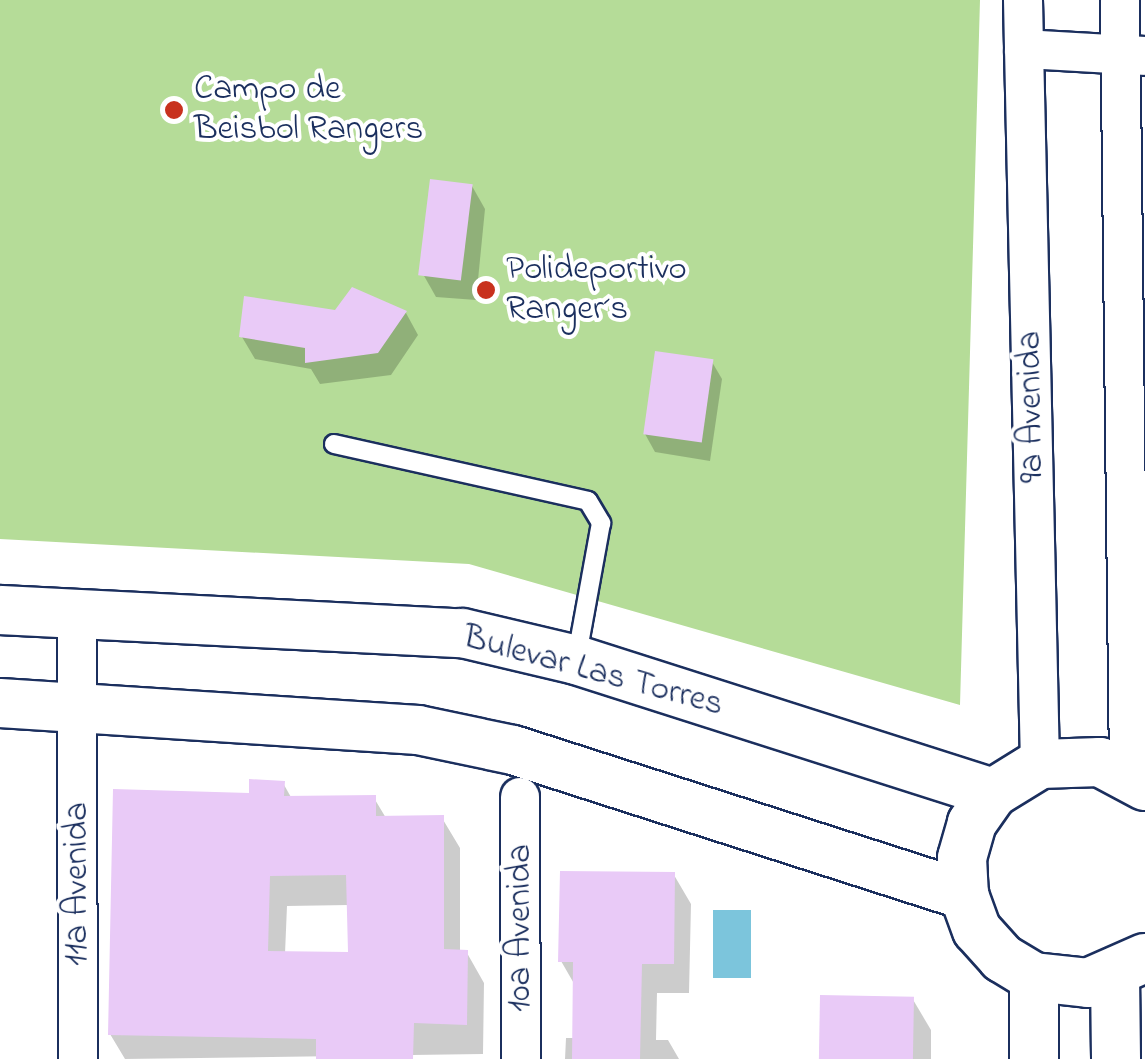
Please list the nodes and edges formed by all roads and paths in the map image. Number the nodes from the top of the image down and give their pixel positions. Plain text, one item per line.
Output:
1 (1023, 0) edge
2 (1120, 0) edge
3 (1024, 49) junction
4 (1133, 54) edge
5 (334, 444) dead end
6 (0, 610) edge
7 (77, 615) junction
8 (576, 660) junction
9 (0, 703) edge
10 (78, 708) junction
11 (1040, 764) junction
12 (1137, 780) edge
13 (993, 793) junction
14 (520, 797) dead end
15 (964, 895) junction
16 (1130, 967) edge
17 (1034, 977) junction
18 (78, 1059) edge
19 (521, 1059) edge
20 (1034, 1059) edge
21 (1116, 1059) edge

1 - 3 street, 9a Avenida
2 - 4 street
3 - 4 street
3 - 11 street, 9a Avenida
4 - 12 street
5 - 8 lane
6 - 7 street, Bulevar Las Torres
7 - 8 street, Bulevar Las Torres
7 - 10 street
8 - 13 street, Bulevar Las Torres
9 - 10 street
10 - 15 street
10 - 18 street, 11a Avenida
11 - 12 street
11 - 13 street
13 - 15 street
14 - 19 street, 10a Avenida
15 - 17 street
16 - 17 street
16 - 21 street
17 - 20 street

